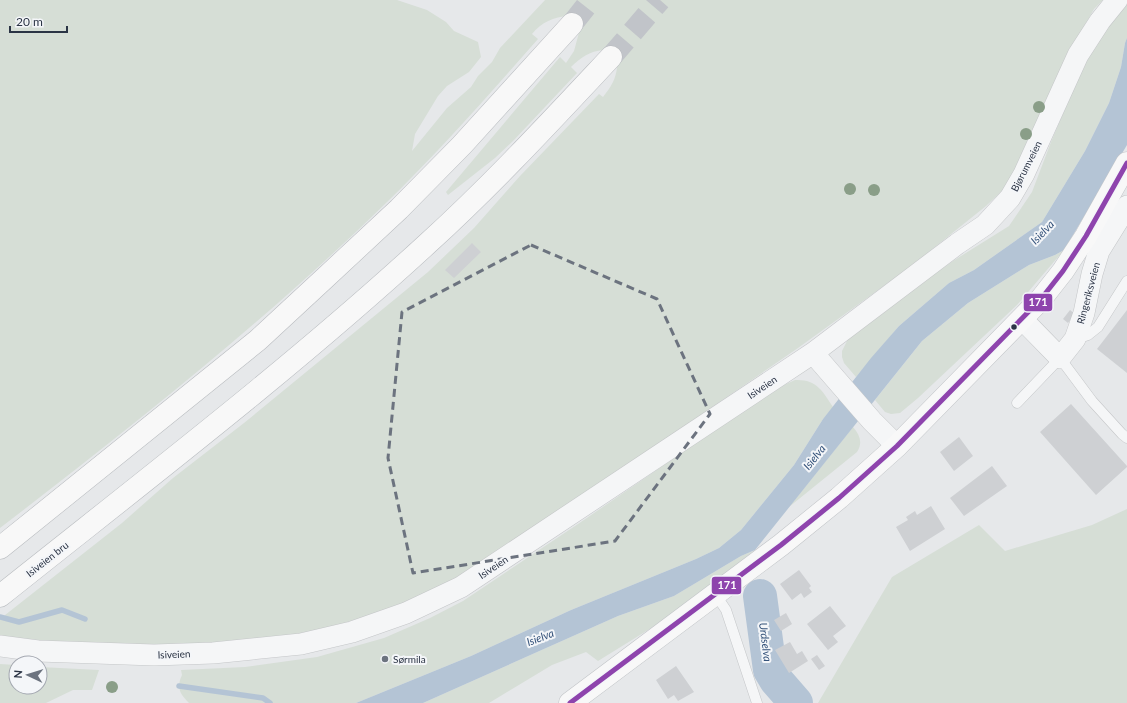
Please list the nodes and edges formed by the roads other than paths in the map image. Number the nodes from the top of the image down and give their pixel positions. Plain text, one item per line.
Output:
1 (1117, 0) edge
2 (572, 24) tunnel mouth
3 (611, 57) tunnel mouth
4 (1127, 163) edge
5 (1127, 206) edge
6 (1127, 281) edge
7 (1022, 319) junction
8 (1074, 339) junction
9 (813, 353) junction
10 (1060, 358) junction
11 (1017, 403) dead end
12 (1127, 438) edge
13 (897, 446) junction
14 (0, 548) edge
15 (716, 595) junction
16 (0, 596) edge
17 (0, 646) edge
18 (570, 703) edge
19 (757, 703) edge

1 - 9 street, Bjørumveien
2 - 14 main road
3 - 16 main road, Isiveien bru
4 - 7 main road
5 - 8 street, Ringeriksveien
6 - 8 lane
7 - 10 street
7 - 13 main road
8 - 10 street, Ringeriksveien
9 - 13 street
9 - 17 street, Isiveien
10 - 11 lane
10 - 12 lane
13 - 15 main road
15 - 18 main road
15 - 19 lane

